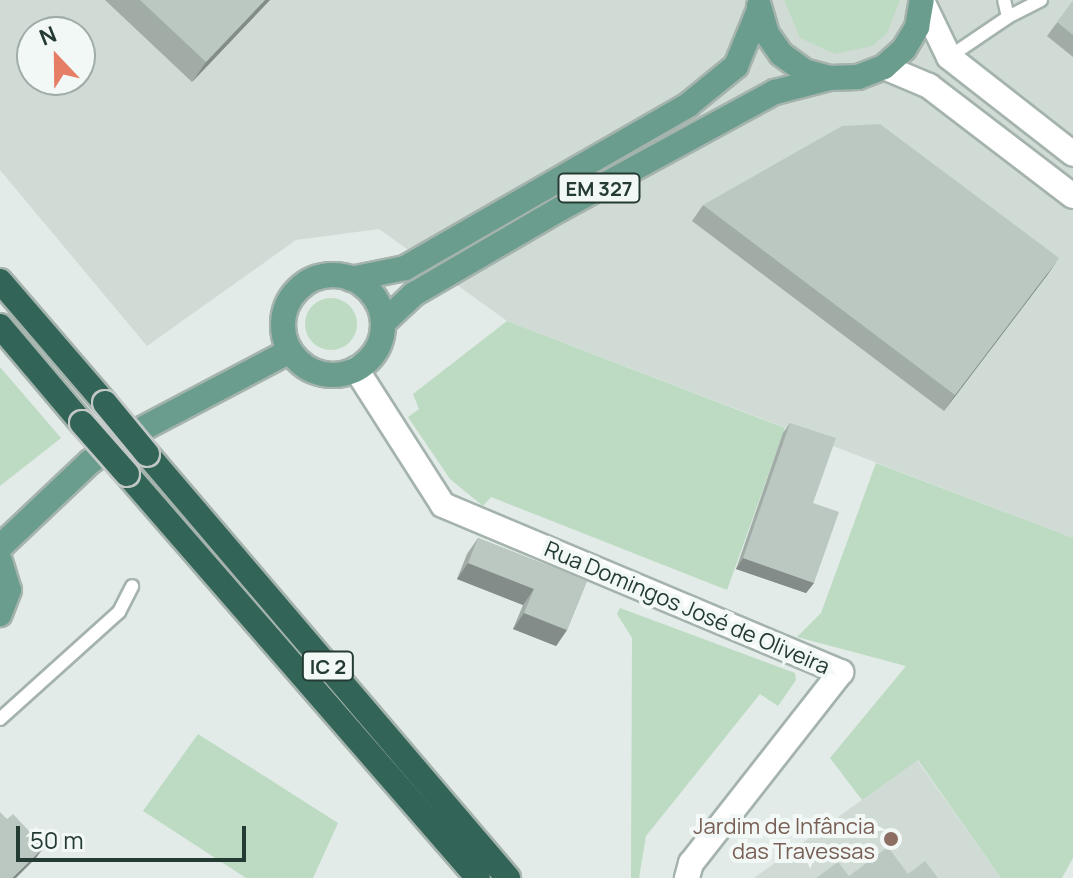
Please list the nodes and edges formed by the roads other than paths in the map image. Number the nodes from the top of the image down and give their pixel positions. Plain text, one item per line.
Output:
1 (1004, 0) edge
2 (1041, 0) edge
3 (922, 1) edge
4 (759, 5) edge
5 (1008, 17) junction
6 (949, 57) junction
7 (884, 67) junction
8 (830, 78) junction
9 (1073, 154) edge
10 (1073, 196) edge
11 (351, 279) junction
12 (0, 281) edge
13 (383, 323) junction
14 (0, 326) edge
15 (290, 351) junction
16 (356, 369) junction
17 (0, 547) edge
18 (0, 561) edge
19 (132, 586) dead end
20 (0, 614) edge
21 (0, 719) edge
22 (478, 878) edge
23 (508, 878) edge
24 (687, 878) edge

1 - 5 lane
2 - 5 lane
3 - 6 street
3 - 7 main road
4 - 8 main road, EM 327
4 - 11 main road, EM 327
5 - 6 lane
6 - 9 street
7 - 8 main road, EM 327
7 - 10 street
8 - 13 main road, EM 327
11 - 13 main road
11 - 15 main road, EM 327
12 - 23 highway, IC 2, bridge
13 - 16 main road, EM 327
14 - 22 highway, IC 2, bridge
15 - 16 main road
15 - 17 main road
16 - 24 street, Rua Domingos José de Oliveira
18 - 20 main road
19 - 21 lane

